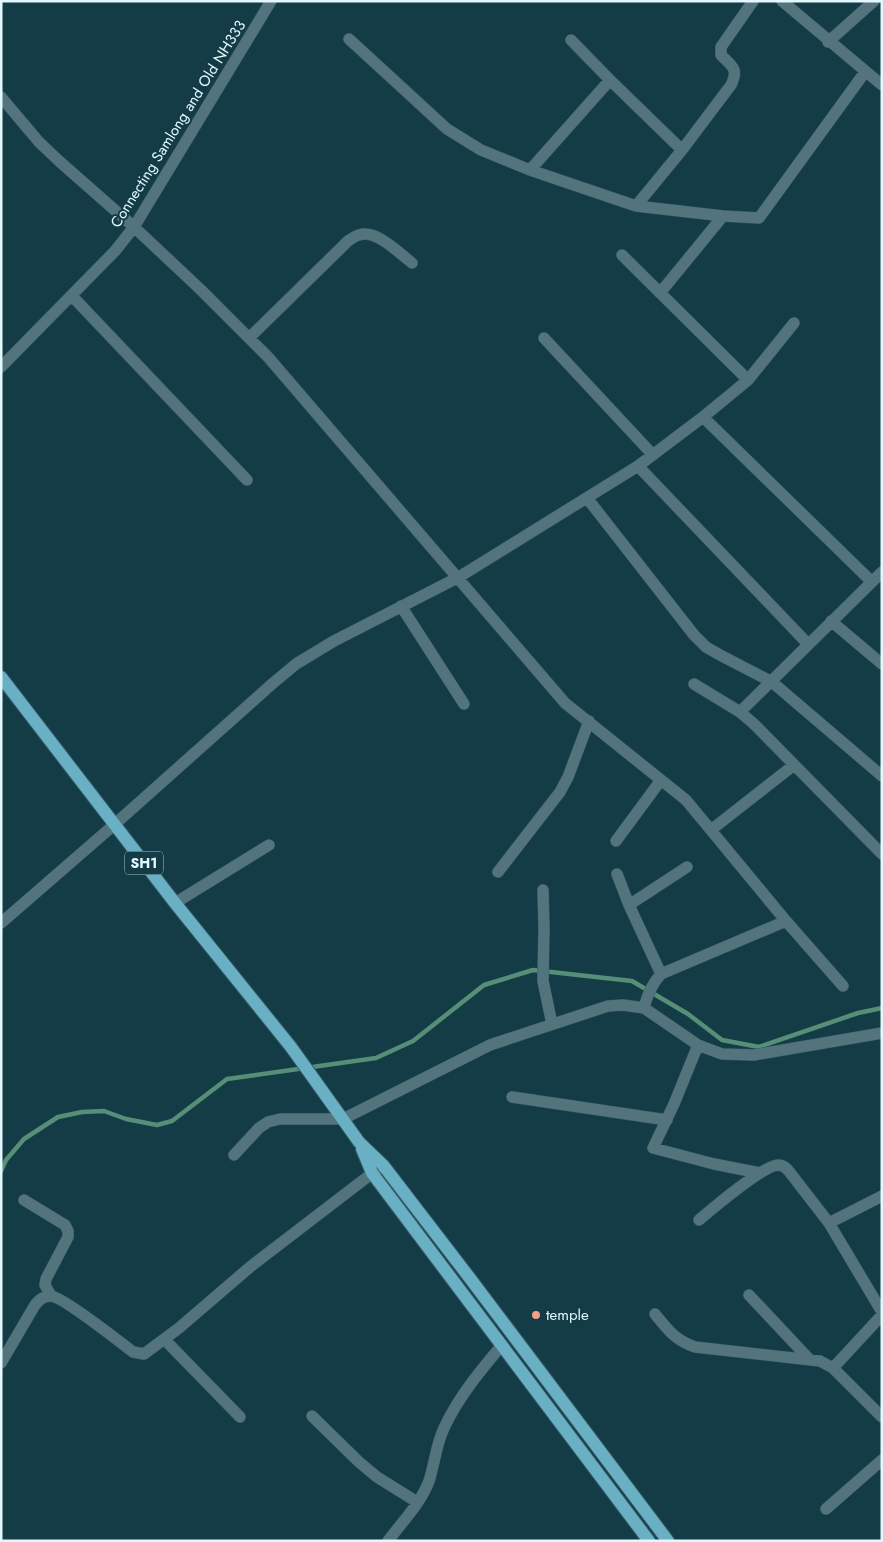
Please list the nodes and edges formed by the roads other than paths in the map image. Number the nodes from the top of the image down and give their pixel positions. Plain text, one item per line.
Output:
1 (271, 1) edge
2 (753, 1) edge
3 (782, 1) edge
4 (874, 1) edge
5 (349, 39) dead end
6 (571, 40) dead end
7 (828, 42) junction
8 (865, 72) junction
9 (610, 80) junction
10 (882, 85) edge
11 (1, 97) edge
12 (682, 150) junction
13 (530, 170) junction
14 (636, 206) junction
15 (723, 216) junction
16 (134, 227) junction
17 (622, 255) dead end
18 (412, 262) dead end
19 (660, 293) junction
20 (72, 296) junction
21 (794, 323) dead end
22 (249, 338) junction
23 (544, 338) dead end
24 (1, 367) edge
25 (748, 380) junction
26 (703, 417) junction
27 (653, 456) junction
28 (638, 466) junction
29 (247, 480) dead end
30 (587, 498) junction
31 (882, 572) edge
32 (459, 577) junction
33 (872, 582) junction
34 (401, 606) junction
35 (830, 621) junction
36 (808, 644) junction
37 (882, 664) edge
38 (1, 677) edge
39 (772, 682) junction
40 (694, 684) dead end
41 (464, 704) dead end
42 (740, 712) junction
43 (589, 721) junction
44 (794, 765) junction
45 (882, 776) edge
46 (661, 780) junction
47 (115, 824) junction
48 (711, 830) junction
49 (616, 841) dead end
50 (269, 845) dead end
51 (882, 854) edge
52 (688, 868) dead end
53 (498, 872) dead end
54 (617, 874) dead end
55 (543, 890) dead end
56 (175, 903) junction
57 (629, 905) junction
58 (786, 921) junction
59 (1, 923) edge
60 (658, 977) junction
61 (844, 986) dead end
62 (644, 1008) junction
63 (552, 1024) junction
64 (882, 1033) edge
65 (698, 1044) junction
66 (512, 1096) dead end
67 (343, 1119) junction
68 (667, 1120) junction
69 (234, 1155) dead end
70 (377, 1170) junction
71 (760, 1173) junction
72 (882, 1196) edge
73 (24, 1200) dead end
74 (699, 1220) dead end
75 (829, 1223) junction
76 (749, 1295) dead end
77 (52, 1296) junction
78 (655, 1314) dead end
79 (882, 1314) edge
80 (164, 1339) junction
81 (502, 1346) junction
82 (2, 1358) edge
83 (810, 1360) junction
84 (833, 1368) junction
85 (312, 1416) dead end
86 (240, 1417) dead end
87 (882, 1417) edge
88 (882, 1460) edge
89 (417, 1502) junction
90 (826, 1509) dead end
91 (388, 1541) edge
92 (649, 1541) edge
93 (668, 1541) edge

1 - 16 street, Connecting Samlong and Old NH333
2 - 12 street
3 - 7 street
4 - 7 street
5 - 13 street
6 - 9 street
7 - 8 street
8 - 10 street
8 - 15 street
9 - 12 street
9 - 13 street
11 - 16 street
12 - 14 street
13 - 14 street
14 - 15 street
15 - 19 street
16 - 20 street, Connecting Samlong and Old NH333
16 - 22 street
17 - 19 street
18 - 22 street
19 - 25 street
20 - 24 street, Connecting Samlong and Old NH333
20 - 29 street
21 - 25 street
22 - 32 street
23 - 27 street
25 - 26 street
26 - 27 street
26 - 33 street
27 - 28 street
28 - 30 street
28 - 36 street
30 - 32 street
30 - 39 street
31 - 33 street
32 - 34 street
32 - 43 street
33 - 35 street
34 - 41 street
34 - 47 street
35 - 36 street
35 - 37 street
36 - 39 street
38 - 47 main road, SH1
39 - 42 street
39 - 45 street
40 - 42 street
42 - 44 street
43 - 46 street
43 - 53 street
44 - 48 street
44 - 51 street
46 - 48 street
46 - 49 street
47 - 56 main road, SH1
47 - 59 street
48 - 58 street
50 - 56 street
52 - 57 street
54 - 57 street
55 - 63 street
56 - 67 main road, SH1
57 - 60 street
58 - 60 street
58 - 61 street
60 - 62 street
62 - 63 street
62 - 65 street
63 - 67 street
64 - 65 street
65 - 68 street
66 - 68 street
67 - 69 street
67 - 70 main road
68 - 71 street
70 - 80 street
70 - 81 main road
70 - 93 main road
71 - 74 street
71 - 75 street
72 - 75 street
73 - 77 street
75 - 79 street
76 - 83 street
77 - 80 street
77 - 82 street
78 - 83 street
79 - 84 street
80 - 86 street
81 - 89 street
81 - 92 main road
83 - 84 street
84 - 87 street
85 - 89 street
88 - 90 street
89 - 91 street

